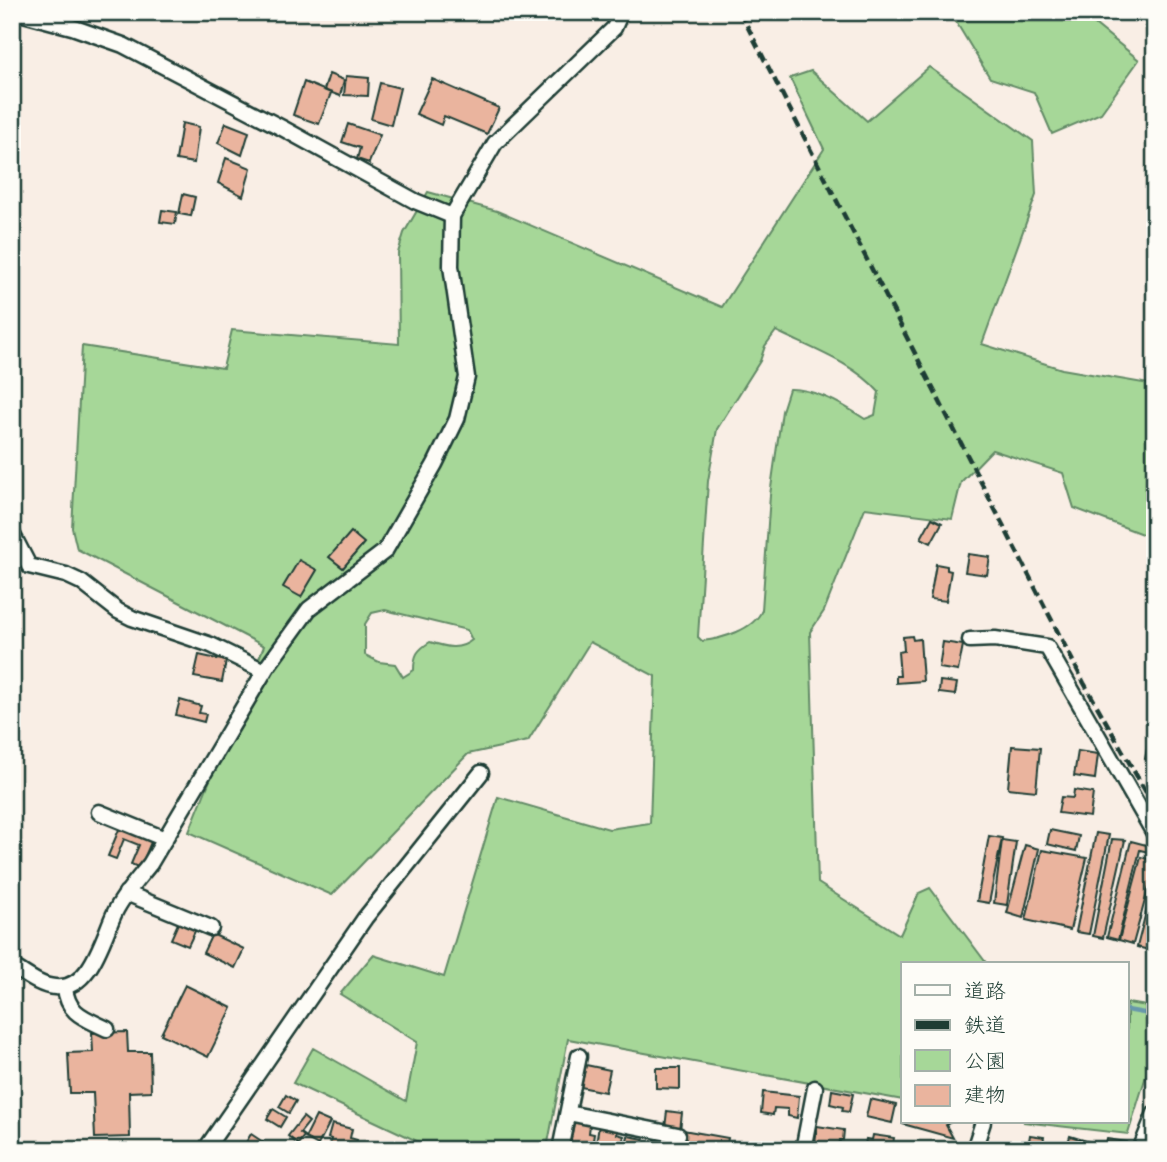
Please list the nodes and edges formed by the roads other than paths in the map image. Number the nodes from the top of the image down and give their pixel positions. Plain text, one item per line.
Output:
1 (16, 12) edge
2 (621, 12) edge
3 (452, 216) junction
4 (12, 533) edge
5 (970, 640) dead end
6 (264, 671) junction
7 (481, 773) dead end
8 (99, 812) dead end
9 (1155, 835) edge
10 (164, 839) junction
11 (127, 893) junction
12 (211, 928) dead end
13 (12, 966) edge
14 (65, 987) junction
15 (107, 1029) dead end
16 (579, 1056) dead end
17 (815, 1088) dead end
18 (568, 1113) junction
19 (1155, 1113) edge
20 (982, 1124) edge
21 (678, 1135) dead end
22 (205, 1150) edge
23 (560, 1150) edge
24 (803, 1150) edge
25 (974, 1150) edge
26 (1140, 1150) edge

1 - 3 street
2 - 3 street
3 - 6 street
4 - 6 street
5 - 9 street
6 - 10 street
7 - 22 street
8 - 10 street
10 - 11 street
11 - 12 street
11 - 14 street
13 - 14 street
14 - 15 street
16 - 18 street
17 - 24 street
18 - 21 street
18 - 23 street
19 - 26 street
20 - 25 street

